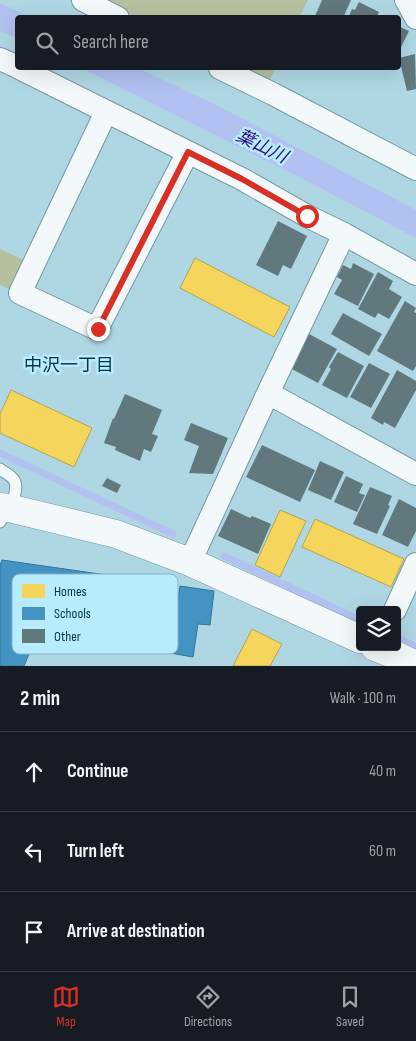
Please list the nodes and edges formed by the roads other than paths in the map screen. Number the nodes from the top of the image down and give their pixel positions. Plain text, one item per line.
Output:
1 (83, 0) edge
2 (406, 0) edge
3 (112, 15) edge
4 (416, 18) edge
5 (0, 59) edge
6 (15, 66) edge
7 (24, 70) edge
8 (224, 70) edge
9 (106, 112) junction
10 (188, 152) junction
11 (416, 169) edge
12 (344, 234) junction
13 (416, 274) edge
14 (268, 393) junction
15 (0, 469) edge
16 (416, 474) edge
17 (3, 513) edge
18 (190, 562) junction
19 (416, 564) edge
20 (397, 606) edge
21 (384, 652) edge

1 - 3 street
2 - 4 street
5 - 6 street
7 - 9 street
8 - 11 street
9 - 10 street
9 - 10 street
10 - 12 street
12 - 13 street
12 - 14 street
14 - 16 street
14 - 18 street
15 - 17 lane
17 - 18 street
18 - 21 street
19 - 20 street

